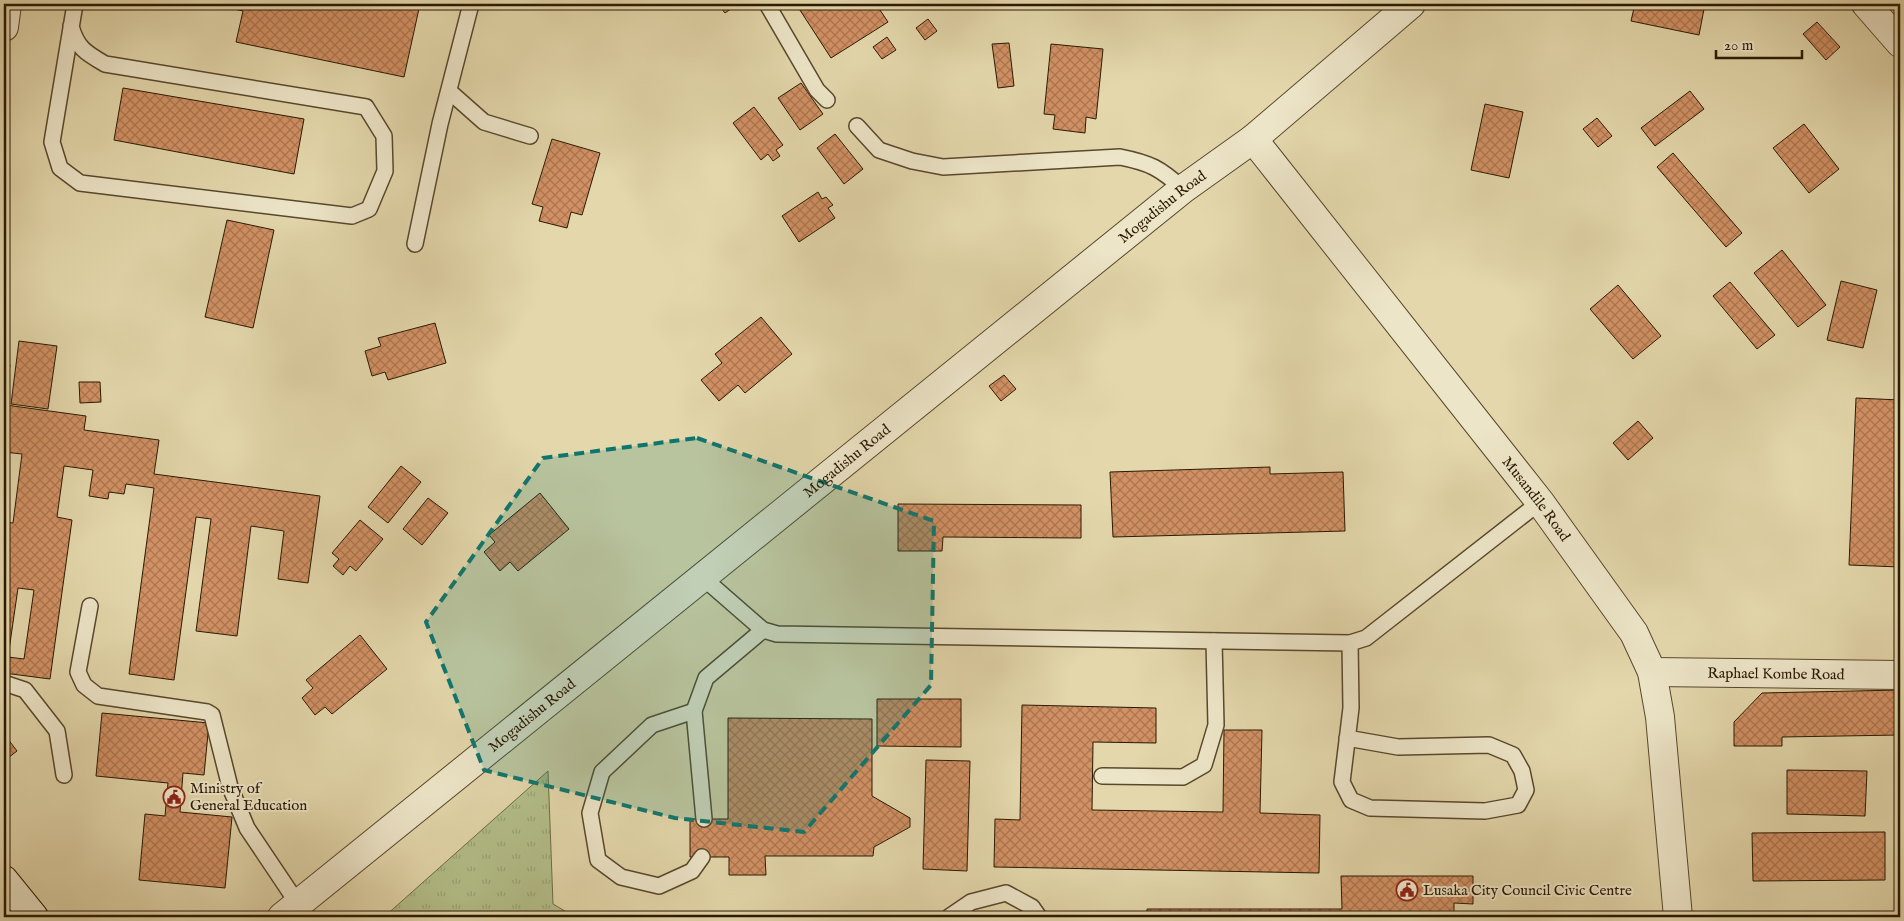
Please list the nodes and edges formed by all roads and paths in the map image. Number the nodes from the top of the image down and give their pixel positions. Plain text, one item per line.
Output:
1 (7, 4) edge
2 (75, 4) edge
3 (471, 4) edge
4 (768, 4) edge
5 (1866, 4) edge
6 (1398, 8) edge
7 (71, 26) junction
8 (4, 27) edge
9 (1900, 44) edge
10 (449, 91) junction
11 (827, 100) dead end
12 (857, 126) dead end
13 (530, 136) dead end
14 (1253, 139) junction
15 (1183, 189) junction
16 (415, 244) dead end
17 (1540, 502) junction
18 (701, 576) junction
19 (90, 606) dead end
20 (763, 630) junction
21 (1214, 641) junction
22 (1350, 643) junction
23 (1652, 672) junction
24 (1900, 675) edge
25 (4, 683) edge
26 (694, 711) junction
27 (1347, 738) junction
28 (64, 775) dead end
29 (1102, 776) dead end
30 (704, 819) dead end
31 (702, 857) dead end
32 (4, 880) edge
33 (290, 911) edge
34 (34, 917) edge
35 (949, 917) edge
36 (1040, 917) edge
37 (1678, 917) edge

1 - 8 street
2 - 7 lane
3 - 10 lane
4 - 11 lane
5 - 9 street
6 - 14 street, Mogadishu Road
7 - 7 lane
10 - 13 lane
10 - 16 lane
12 - 15 lane
14 - 15 street, Mogadishu Road
14 - 17 street, Musandile Road
15 - 18 street, Mogadishu Road
17 - 22 lane
17 - 23 street, Musandile Road
18 - 20 lane
18 - 33 street, Mogadishu Road
19 - 33 lane
20 - 21 lane
20 - 26 lane
21 - 22 lane
21 - 29 lane
22 - 27 lane
23 - 24 street, Raphael Kombe Road
23 - 37 street, Musandile Road
25 - 28 lane
26 - 30 lane
26 - 31 lane
27 - 27 lane
32 - 34 street
35 - 36 lane

